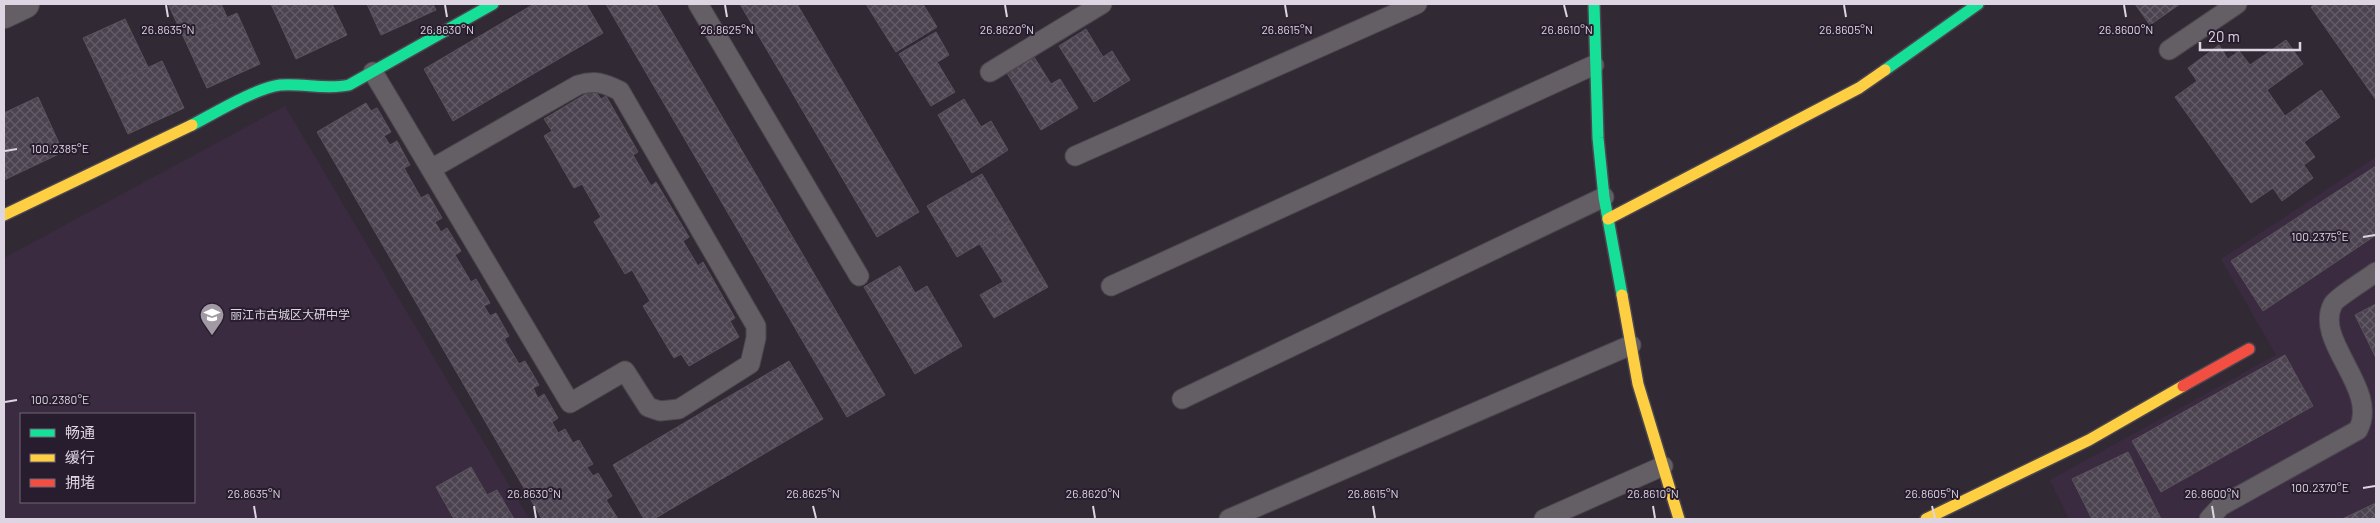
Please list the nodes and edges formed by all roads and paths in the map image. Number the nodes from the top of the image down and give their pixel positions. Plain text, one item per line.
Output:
1 (25, 4) edge
2 (493, 4) edge
3 (698, 4) edge
4 (1102, 4) edge
5 (1417, 4) edge
6 (1594, 4) edge
7 (1978, 4) edge
8 (2237, 4) edge
9 (4, 14) edge
10 (2169, 50) dead end
11 (1594, 65) junction
12 (373, 72) junction
13 (990, 72) dead end
14 (1075, 156) dead end
15 (431, 170) junction
16 (1604, 196) junction
17 (4, 215) edge
18 (1608, 219) junction
19 (2376, 272) edge
20 (859, 276) dead end
21 (1111, 286) dead end
22 (1631, 345) junction
23 (2250, 349) dead end
24 (1182, 399) dead end
25 (1663, 466) junction
26 (1229, 519) edge
27 (1544, 519) edge
28 (1679, 519) edge
29 (1926, 519) edge
30 (2209, 519) edge

1 - 9 street
2 - 12 street
3 - 20 lane
4 - 13 lane
5 - 14 lane
6 - 11 street
7 - 18 street
8 - 10 lane
11 - 16 street
11 - 21 lane
12 - 15 lane
12 - 17 street
15 - 15 lane
16 - 18 street
16 - 24 lane
18 - 22 street
19 - 30 lane
22 - 25 street
22 - 26 lane
23 - 29 street
25 - 27 lane
25 - 28 street

